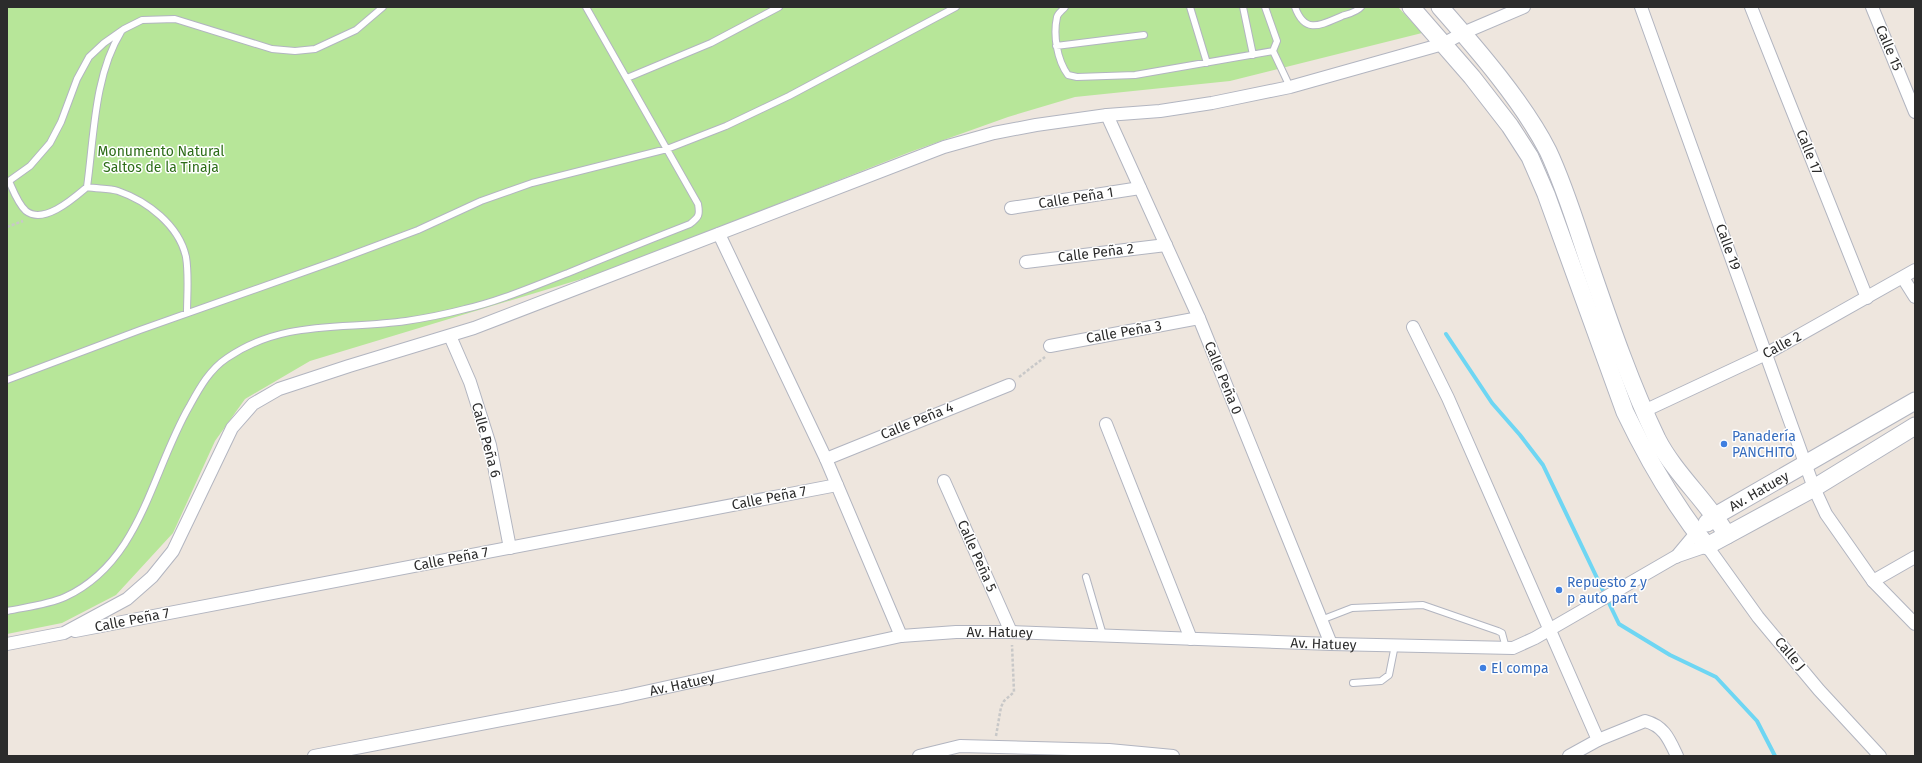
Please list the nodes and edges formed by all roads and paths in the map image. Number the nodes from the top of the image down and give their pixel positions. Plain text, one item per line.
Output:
1 (383, 7) edge
2 (586, 7) edge
3 (779, 7) edge
4 (956, 7) edge
5 (1065, 7) edge
6 (1190, 7) edge
7 (1243, 7) edge
8 (1265, 7) edge
9 (1295, 7) edge
10 (1361, 7) edge
11 (1411, 7) edge
12 (1440, 7) edge
13 (1524, 7) edge
14 (1641, 7) edge
15 (1751, 7) edge
16 (1872, 7) edge
17 (124, 29) junction
18 (1463, 33) junction
19 (1144, 35) dead end
20 (1443, 44) junction
21 (1056, 46) junction
22 (1273, 51) junction
23 (1253, 55) junction
24 (1207, 63) junction
25 (627, 78) junction
26 (1290, 86) junction
27 (1915, 112) edge
28 (1107, 115) junction
29 (667, 149) junction
30 (88, 188) junction
31 (1140, 188) junction
32 (1011, 208) dead end
33 (718, 234) junction
34 (1166, 245) junction
35 (1026, 262) dead end
36 (1915, 270) edge
37 (1903, 278) junction
38 (1915, 297) edge
39 (1867, 298) junction
40 (187, 313) junction
41 (1199, 318) junction
42 (1413, 327) dead end
43 (450, 336) junction
44 (1050, 346) joint
45 (1766, 354) junction
46 (7, 380) edge
47 (1009, 385) joint
48 (1915, 401) edge
49 (1644, 411) junction
50 (1106, 424) dead end
51 (1915, 426) edge
52 (826, 459) junction
53 (1805, 465) junction
54 (944, 481) dead end
55 (837, 485) junction
56 (1814, 488) junction
57 (1716, 516) junction
58 (1696, 533) junction
59 (1727, 535) junction
60 (1707, 546) junction
61 (510, 548) junction
62 (1675, 557) junction
63 (1915, 557) edge
64 (1086, 577) dead end
65 (1873, 581) junction
66 (7, 611) edge
67 (1321, 620) junction
68 (1915, 624) edge
69 (1548, 629) junction
70 (1011, 632) junction
71 (64, 633) junction
72 (1103, 635) junction
73 (901, 636) junction
74 (1191, 639) junction
75 (7, 644) edge
76 (1331, 644) junction
77 (1395, 645) junction
78 (1506, 648) junction
79 (1353, 683) dead end
80 (1598, 740) junction
81 (996, 752) edge
82 (1675, 752) edge
83 (1110, 753) edge
84 (314, 756) edge
85 (919, 756) edge
86 (1173, 756) edge
87 (1569, 756) edge
88 (1880, 756) edge

1 - 17 lane
2 - 25 lane
3 - 25 lane
4 - 29 lane
5 - 21 lane
6 - 24 lane
7 - 23 lane
8 - 22 lane
9 - 10 lane
11 - 20 main road
12 - 18 main road
13 - 18 street
14 - 45 street, Calle 19
15 - 39 street, Calle 17
16 - 27 street, Calle 15
17 - 30 lane
17 - 30 lane
18 - 20 street
18 - 49 main road
19 - 21 lane
20 - 26 street
20 - 58 main road
21 - 24 lane
22 - 23 lane
22 - 26 lane
23 - 24 lane
25 - 29 lane
26 - 28 street
28 - 31 street, Calle Peña 0
28 - 33 street
29 - 40 lane
29 - 66 lane
30 - 40 lane
31 - 32 street, Calle Peña 1
31 - 34 street, Calle Peña 0
33 - 43 street
33 - 52 street
34 - 35 street, Calle Peña 2
34 - 41 street, Calle Peña 0
36 - 37 street, Calle 2
37 - 38 street
37 - 39 street, Calle 2
39 - 45 street, Calle 2
40 - 46 lane
41 - 44 street, Calle Peña 3
41 - 67 street, Calle Peña 0
42 - 69 street
43 - 61 street, Calle Peña 6
43 - 71 street
44 - 47 path
45 - 49 street, Calle 2
45 - 53 street, Calle 19
47 - 52 street, Calle Peña 4
48 - 53 main road, Av. Hatuey
49 - 57 main road
50 - 74 street
51 - 56 main road, Av. Hatuey
52 - 55 street
53 - 56 street, Calle 19
53 - 57 main road, Av. Hatuey
54 - 70 street, Calle Peña 5
55 - 61 street, Calle Peña 7
55 - 73 street
56 - 59 main road, Av. Hatuey
56 - 65 street, Calle 19
57 - 58 main road, Av. Hatuey
57 - 59 main road
58 - 60 main road
58 - 62 street, Av. Hatuey
59 - 60 main road, Av. Hatuey
60 - 62 street, Av. Hatuey
60 - 88 street, Calle J
61 - 71 street, Calle Peña 7
62 - 69 street, Av. Hatuey
63 - 65 street
64 - 72 lane
65 - 68 street, Calle 19
67 - 76 street, Calle Peña 0
67 - 78 lane
69 - 78 street, Av. Hatuey
69 - 80 street
70 - 72 street, Av. Hatuey
70 - 73 street, Av. Hatuey
70 - 81 path
71 - 75 street, Calle Peña 7
72 - 74 street, Av. Hatuey
73 - 84 street, Av. Hatuey
74 - 76 street, Av. Hatuey
76 - 77 street, Av. Hatuey
77 - 78 street, Av. Hatuey
77 - 79 lane
80 - 82 street
80 - 87 street
81 - 83 street
81 - 85 street
83 - 86 street

